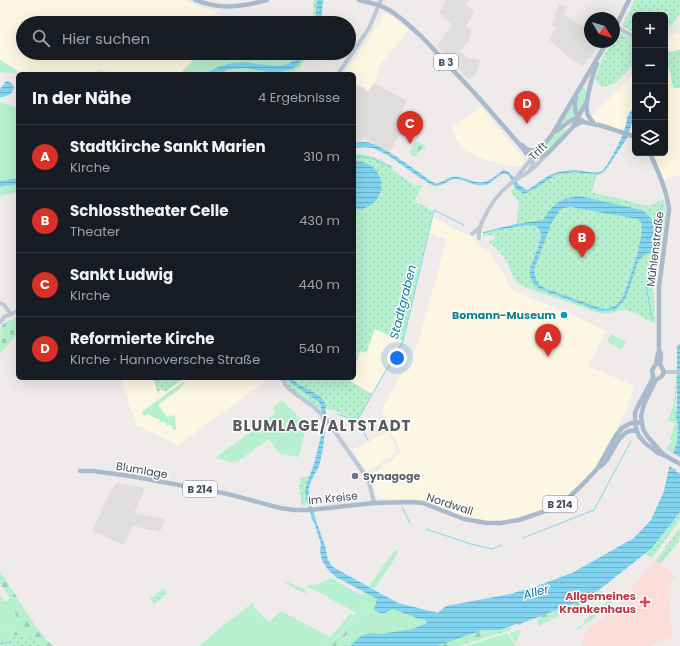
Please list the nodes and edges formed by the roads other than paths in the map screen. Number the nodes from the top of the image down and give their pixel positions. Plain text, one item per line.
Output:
1 (195, 0) edge
2 (267, 0) edge
3 (359, 0) edge
4 (381, 0) edge
5 (630, 0) edge
6 (379, 5) junction
7 (620, 19) edge
8 (620, 31) edge
9 (632, 36) edge
10 (356, 47) edge
11 (603, 49) joint
12 (347, 60) edge
13 (339, 72) edge
14 (582, 85) junction
15 (587, 101) junction
16 (578, 117) junction
17 (583, 122) junction
18 (593, 122) junction
19 (599, 125) junction
20 (569, 132) junction
21 (553, 133) junction
22 (632, 135) edge
23 (544, 144) junction
24 (528, 152) junction
25 (548, 153) junction
26 (651, 156) edge
27 (534, 157) junction
28 (528, 163) junction
29 (529, 172) junction
30 (515, 181) junction
31 (480, 228) junction
32 (472, 234) dead end
33 (479, 238) dead end
34 (0, 303) edge
35 (16, 312) edge
36 (11, 314) junction
37 (0, 323) edge
38 (658, 366) junction
39 (664, 372) junction
40 (678, 372) edge
41 (656, 376) junction
42 (283, 380) edge
43 (642, 422) junction
44 (635, 423) junction
45 (637, 431) junction
46 (666, 456) junction
47 (680, 464) edge
48 (597, 468) junction
49 (80, 471) dead end
50 (374, 503) junction
51 (294, 510) joint

1 - 2 main road
3 - 6 main road, B 3
4 - 6 street
5 - 7 main road
6 - 10 street
6 - 24 main road, B 3
8 - 9 street
11 - 14 main road
11 - 15 main road
12 - 13 street
14 - 16 main road
14 - 21 main road
15 - 16 main road, Trift
15 - 18 main road
16 - 17 main road
16 - 18 main road
16 - 20 main road, Trift
16 - 21 main road
17 - 19 main road
17 - 20 main road, Trift
18 - 19 main road
19 - 22 main road
20 - 25 main road, Trift
21 - 23 main road
23 - 24 main road
23 - 27 street
24 - 27 main road, B 3
24 - 28 street
25 - 27 main road
25 - 29 street, Trift
26 - 38 main road, Mühlenstraße
27 - 28 street
27 - 29 street
28 - 30 street
29 - 30 street, Trift
30 - 31 street
31 - 32 street
31 - 33 street
34 - 36 street
35 - 36 street
36 - 37 street
38 - 39 main road, Mühlenstraße
38 - 41 main road, Mühlenstraße
39 - 40 street
39 - 41 main road, Mühlenstraße
41 - 43 main road, Mühlenstraße
41 - 44 main road
42 - 50 street
43 - 44 main road, B 214
43 - 46 main road
44 - 45 main road
44 - 48 main road, Nordwall / B 214
45 - 46 main road
45 - 48 main road, Nordwall / B 214
46 - 47 main road
48 - 50 main road, Nordwall / B 214
49 - 51 main road, Blumlage / B 214
50 - 51 main road, Im Kreise / B 214

